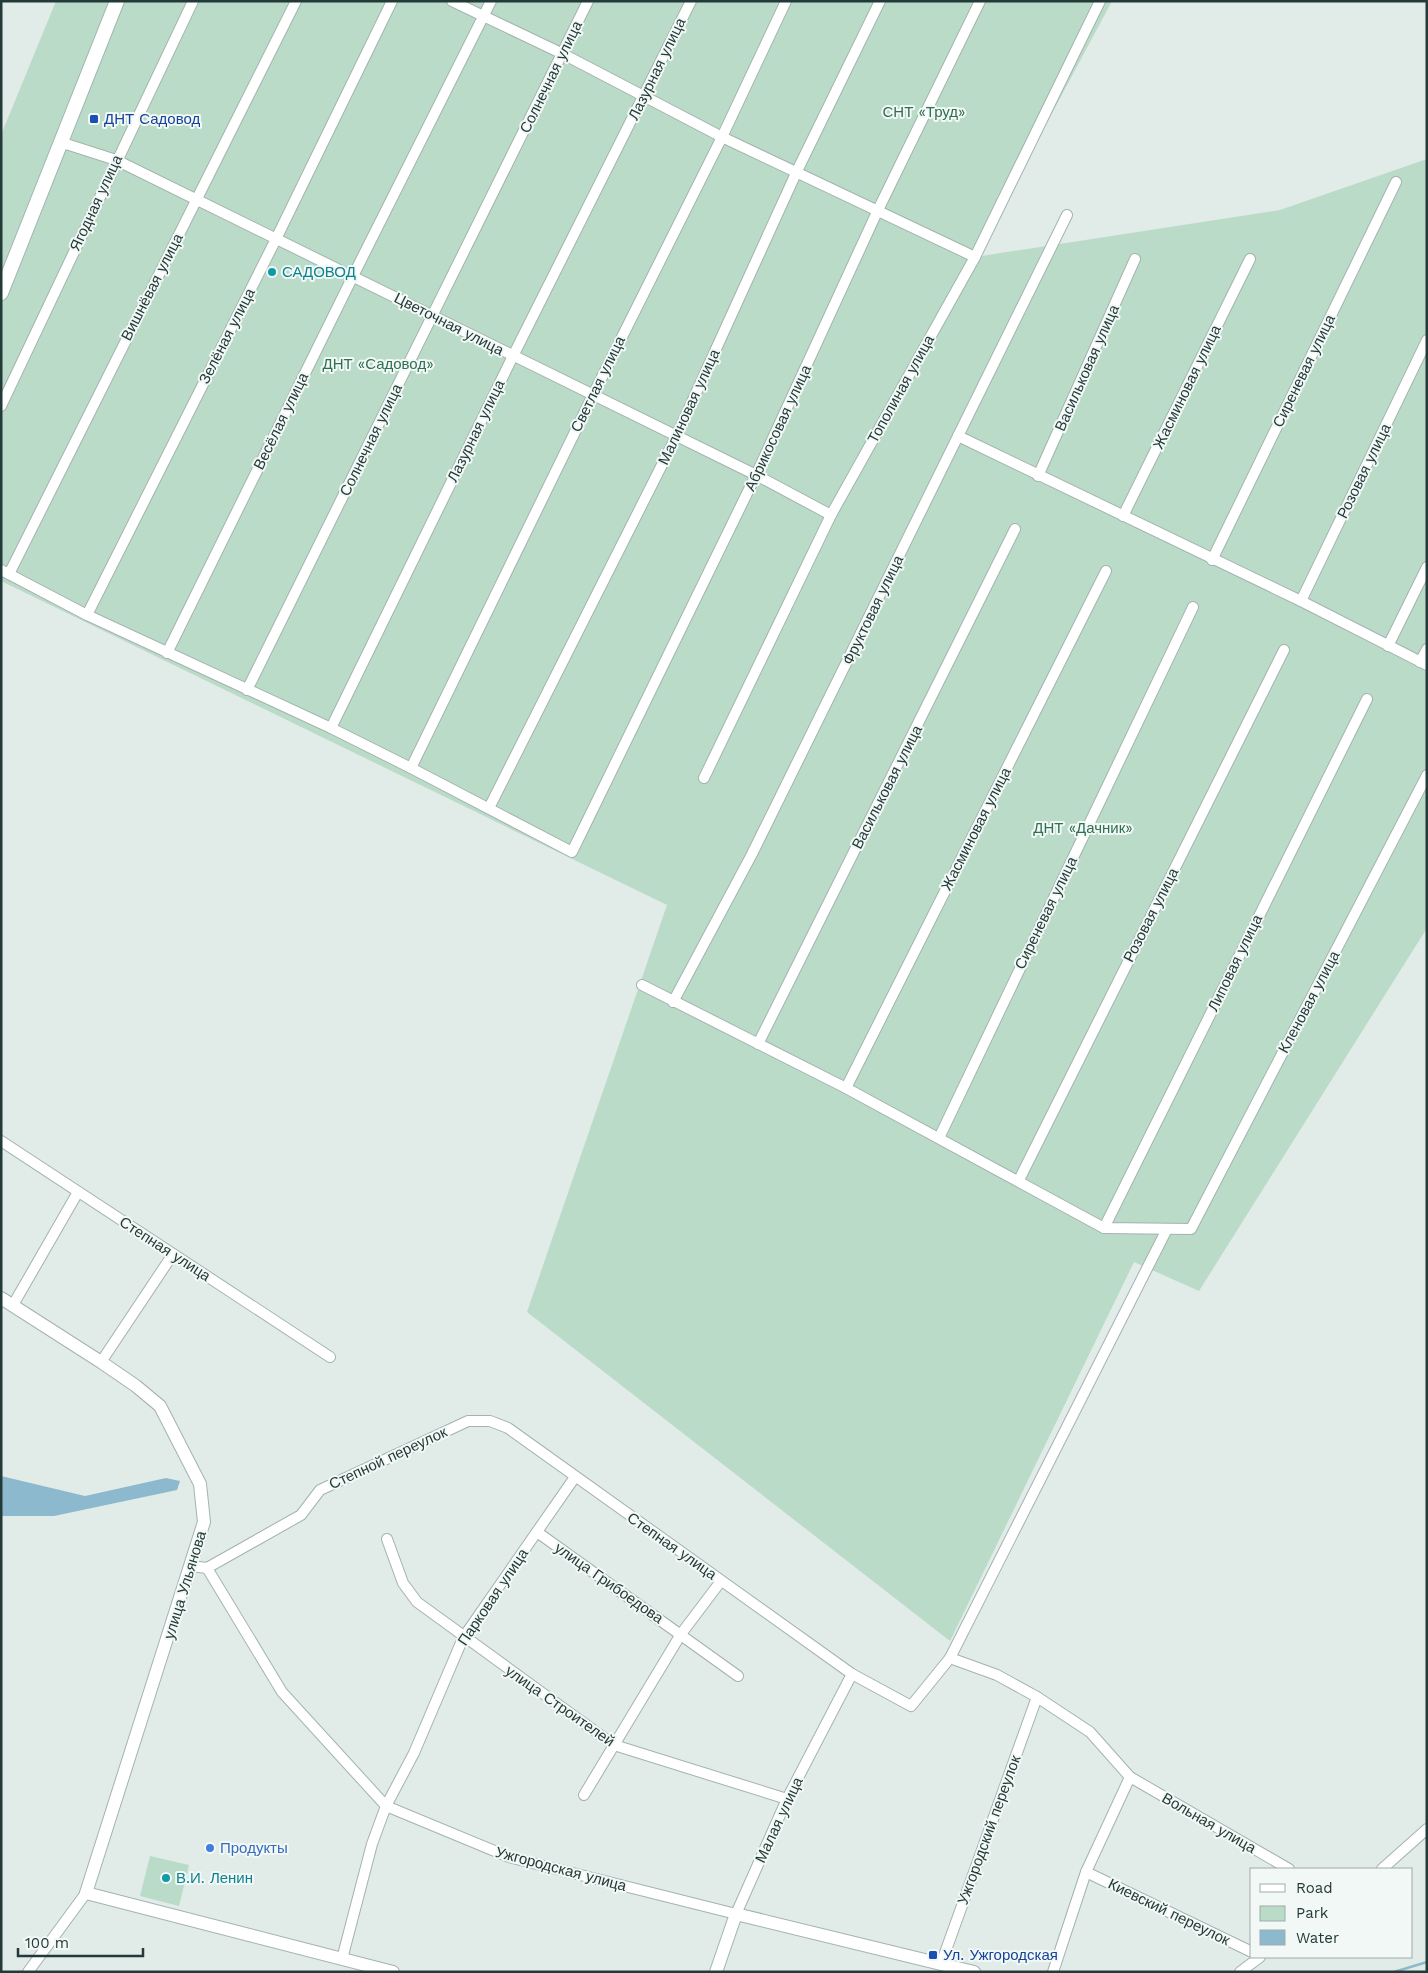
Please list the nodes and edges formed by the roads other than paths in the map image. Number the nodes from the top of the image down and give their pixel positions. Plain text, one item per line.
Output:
1 (117, 1) edge
2 (193, 1) edge
3 (296, 1) edge
4 (392, 1) edge
5 (452, 1) edge
6 (491, 1) edge
7 (588, 1) edge
8 (691, 1) edge
9 (786, 1) edge
10 (880, 1) edge
11 (980, 1) edge
12 (1100, 1) edge
13 (484, 16) junction
14 (563, 54) junction
15 (643, 97) junction
16 (722, 137) junction
17 (63, 143) junction
18 (116, 160) junction
19 (797, 171) junction
20 (1396, 182) dead end
21 (196, 199) junction
22 (877, 212) junction
23 (1067, 215) dead end
24 (277, 238) junction
25 (975, 257) junction
26 (1250, 258) dead end
27 (1135, 259) dead end
28 (352, 276) junction
29 (1, 293) edge
30 (432, 316) junction
31 (1427, 340) edge
32 (513, 356) junction
33 (593, 395) junction
34 (1, 406) edge
35 (676, 436) junction
36 (958, 436) junction
37 (756, 475) junction
38 (1038, 476) junction
39 (831, 515) junction
40 (1123, 516) junction
41 (1015, 529) dead end
42 (1212, 560) junction
43 (1427, 567) edge
44 (1106, 570) dead end
45 (5, 572) edge
46 (1301, 601) junction
47 (1192, 608) dead end
48 (86, 615) junction
49 (1388, 646) junction
50 (1427, 649) edge
51 (1284, 650) dead end
52 (167, 653) junction
53 (1423, 664) edge
54 (247, 690) junction
55 (1367, 699) dead end
56 (331, 728) junction
57 (412, 768) junction
58 (1427, 775) edge
59 (704, 778) dead end
60 (490, 808) junction
61 (642, 985) dead end
62 (673, 1002) junction
63 (758, 1044) junction
64 (846, 1088) junction
65 (939, 1138) junction
66 (1, 1141) edge
67 (1018, 1180) junction
68 (78, 1192) junction
69 (1104, 1228) junction
70 (1167, 1228) junction
71 (173, 1254) junction
72 (1, 1298) edge
73 (13, 1306) junction
74 (330, 1357) dead end
75 (101, 1362) junction
76 (490, 1421) joint
77 (575, 1477) junction
78 (537, 1532) junction
79 (387, 1539) dead end
80 (191, 1566) junction
81 (207, 1568) junction
82 (721, 1581) junction
83 (681, 1634) junction
84 (463, 1638) junction
85 (950, 1658) junction
86 (852, 1674) junction
87 (738, 1676) dead end
88 (1037, 1697) junction
89 (614, 1745) junction
90 (1130, 1776) junction
91 (584, 1795) dead end
92 (787, 1799) junction
93 (386, 1806) junction
94 (1427, 1829) edge
95 (1287, 1868) edge
96 (1383, 1868) edge
97 (1086, 1872) junction
98 (86, 1893) junction
99 (736, 1914) junction
100 (1250, 1951) edge
101 (1259, 1958) edge
102 (342, 1959) junction
103 (941, 1964) junction
104 (28, 1972) edge
105 (393, 1972) edge
106 (716, 1972) edge
107 (974, 1972) edge
108 (1053, 1972) edge
109 (1240, 1972) edge

1 - 17 main road
2 - 18 street, Ягодная улица
3 - 21 street, Вишнёвая улица
4 - 24 street, Зелёная улица
5 - 13 street
6 - 13 street, Весёлая улица
7 - 14 street, Солнечная улица
8 - 15 street, Лазурная улица
9 - 16 street, Светлая улица
10 - 19 street, Малиновая улица
11 - 22 street, Абрикосовая улица
12 - 25 street, Тополиная улица
13 - 14 street
13 - 28 street, Весёлая улица
14 - 15 street
14 - 30 street, Солнечная улица
15 - 16 street
15 - 32 street, Лазурная улица
16 - 19 street
16 - 33 street, Светлая улица
17 - 18 street, Цветочная улица
17 - 29 main road
18 - 21 street, Цветочная улица
18 - 34 street, Ягодная улица
19 - 22 street
19 - 35 street, Малиновая улица
20 - 42 street, Сиреневая улица
21 - 24 street, Цветочная улица
21 - 45 street, Вишнёвая улица
22 - 25 street
22 - 37 street, Абрикосовая улица
23 - 36 street, Фруктовая улица
24 - 28 street, Цветочная улица
24 - 48 street, Зелёная улица
25 - 39 street, Тополиная улица
26 - 40 street, Жасминовая улица
27 - 38 street, Васильковая улица
28 - 30 street, Цветочная улица
28 - 52 street, Весёлая улица
30 - 32 street, Цветочная улица
30 - 54 street, Солнечная улица
31 - 46 street, Розовая улица
32 - 33 street, Цветочная улица
32 - 56 street, Лазурная улица
33 - 35 street, Цветочная улица
33 - 57 street, Светлая улица
35 - 37 street, Цветочная улица
35 - 60 street, Малиновая улица
36 - 38 street
36 - 62 street, Фруктовая улица
37 - 39 street, Цветочная улица
37 - 60 street, Абрикосовая улица
38 - 40 street
39 - 59 street, Тополиная улица
40 - 42 street
41 - 63 street, Васильковая улица
42 - 46 street
43 - 49 street
44 - 64 street, Жасминовая улица
45 - 48 street
46 - 49 street
47 - 65 street, Сиреневая улица
48 - 52 street
49 - 53 street
50 - 53 street
51 - 67 street, Розовая улица
52 - 54 street
54 - 56 street
55 - 69 street, Липовая улица
56 - 57 street
57 - 60 street
58 - 70 street, Кленовая улица
61 - 62 street
62 - 63 street
63 - 64 street
64 - 65 street
65 - 67 street
66 - 68 street, Степная улица
67 - 69 street
68 - 71 street, Степная улица
68 - 73 street
69 - 70 street
70 - 85 street
71 - 74 street, Степная улица
71 - 75 street
72 - 73 street, улица Ульянова
73 - 75 street, улица Ульянова
75 - 80 street, улица Ульянова
76 - 77 street, Степная улица
76 - 81 street, Степной переулок
77 - 78 street, Парковая улица
77 - 82 street, Степная улица
78 - 83 street, улица Грибоедова
78 - 84 street, Парковая улица
79 - 84 street, улица Строителей
80 - 81 street
80 - 98 street, улица Ульянова
81 - 93 street, Ужгородская улица
82 - 83 street
82 - 86 street, Степная улица
83 - 87 street, улица Грибоедова
83 - 89 street
84 - 89 street, улица Строителей
84 - 93 street, Парковая улица
85 - 86 street, Степная улица
85 - 88 street, Вольная улица
86 - 92 street, Малая улица
88 - 90 street, Вольная улица
88 - 103 street, Ужгородский переулок
89 - 91 street
89 - 92 street, улица Строителей
90 - 95 street, Вольная улица
90 - 97 street
92 - 99 street, Малая улица
93 - 99 street, Ужгородская улица
93 - 102 street
94 - 96 street
97 - 100 street, Киевский переулок
97 - 108 street
98 - 102 street
98 - 104 street, улица Ульянова
99 - 103 street, Ужгородская улица
99 - 106 street, Малая улица
101 - 109 street
102 - 105 street
103 - 107 street, Ужгородская улица

